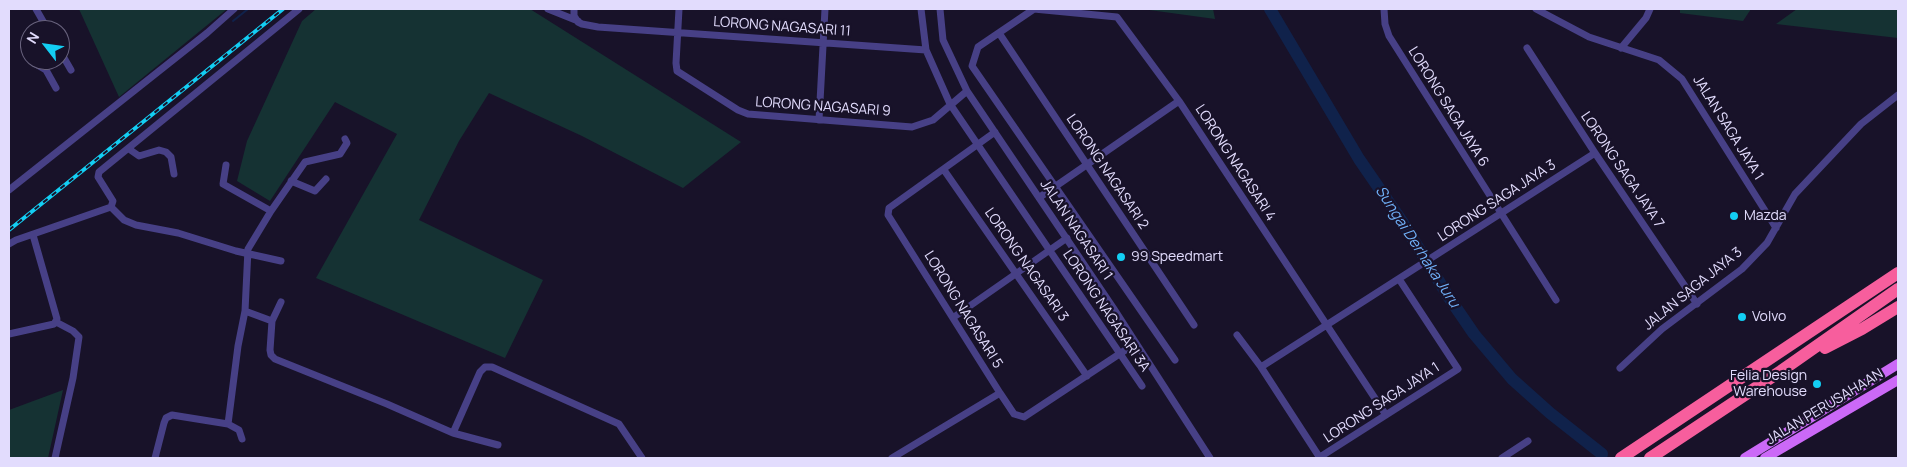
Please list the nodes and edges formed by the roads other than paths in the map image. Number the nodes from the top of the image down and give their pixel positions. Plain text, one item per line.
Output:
1 (36, 9) edge
2 (234, 9) edge
3 (299, 9) edge
4 (548, 9) edge
5 (574, 9) edge
6 (679, 9) edge
7 (825, 9) edge
8 (921, 9) edge
9 (940, 9) edge
10 (1384, 9) edge
11 (1536, 9) edge
12 (1650, 9) edge
13 (42, 20) edge
14 (578, 22) junction
15 (677, 32) junction
16 (999, 33) junction
17 (823, 42) junction
18 (1527, 48) dead end
19 (1621, 48) junction
20 (926, 50) junction
21 (46, 70) edge
22 (56, 88) dead end
23 (967, 91) junction
24 (1898, 95) edge
25 (1179, 101) junction
26 (950, 104) junction
27 (819, 120) junction
28 (995, 132) junction
29 (346, 139) dead end
30 (978, 145) junction
31 (129, 149) junction
32 (1595, 153) junction
33 (226, 165) dead end
34 (1087, 165) junction
35 (944, 170) junction
36 (174, 174) dead end
37 (326, 179) dead end
38 (292, 181) junction
39 (1055, 187) junction
40 (9, 190) edge
41 (1040, 197) junction
42 (111, 206) junction
43 (271, 211) junction
44 (1500, 214) junction
45 (1776, 228) junction
46 (33, 235) junction
47 (1067, 238) junction
48 (9, 244) edge
49 (1050, 250) junction
50 (248, 252) junction
51 (281, 261) dead end
52 (1898, 273) edge
53 (1016, 274) junction
54 (1399, 280) junction
55 (1898, 290) edge
56 (1556, 300) dead end
57 (282, 302) dead end
58 (1697, 304) junction
59 (1898, 307) edge
60 (245, 311) junction
61 (954, 317) junction
62 (272, 321) junction
63 (56, 322) junction
64 (1194, 325) dead end
65 (1327, 326) junction
66 (9, 334) edge
67 (1237, 335) dead end
68 (1136, 343) junction
69 (1120, 354) junction
70 (1175, 360) dead end
71 (1898, 364) edge
72 (1260, 367) junction
73 (1620, 368) dead end
74 (1781, 371) junction
75 (1086, 376) junction
76 (1898, 380) edge
77 (1142, 386) dead end
78 (1000, 393) junction
79 (1386, 415) junction
80 (228, 424) junction
81 (453, 433) junction
82 (242, 439) dead end
83 (1528, 441) dead end
84 (498, 445) dead end
85 (55, 458) edge
86 (155, 458) edge
87 (642, 458) edge
88 (892, 458) edge
89 (1210, 458) edge
90 (1320, 458) edge
91 (1502, 458) edge
92 (1621, 458) edge
93 (1650, 458) edge
94 (1745, 458) edge
95 (1766, 458) edge

1 - 13 street
2 - 40 street
3 - 31 street
4 - 14 street, LORONG NAGASARI 11
5 - 14 street
6 - 15 street
7 - 17 street
8 - 20 street
9 - 23 street, JALAN NAGASARI 1
10 - 44 street, LORONG SAGA JAYA 6
11 - 19 street, JALAN SAGA JAYA 1
12 - 19 street
14 - 15 street, LORONG NAGASARI 11
15 - 17 street, LORONG NAGASARI 11
15 - 27 street, LORONG NAGASARI 9
16 - 25 street, LORONG NAGASARI 4
16 - 34 street, LORONG NAGASARI 2
16 - 39 street
17 - 20 street, LORONG NAGASARI 11
17 - 27 street
18 - 32 street, LORONG SAGA JAYA 7
19 - 45 street, JALAN SAGA JAYA 1
20 - 26 street
21 - 22 street
23 - 26 street, LORONG NAGASARI 9
23 - 28 street, JALAN NAGASARI 1
24 - 45 street, JALAN SAGA JAYA 3
25 - 34 street
25 - 65 street, LORONG NAGASARI 4
26 - 27 street, LORONG NAGASARI 9
26 - 30 street
28 - 30 street
28 - 41 street, JALAN NAGASARI 1
29 - 38 street
30 - 35 street
30 - 49 street
31 - 36 street
31 - 42 street
32 - 44 street, LORONG SAGA JAYA 3
32 - 58 street, LORONG SAGA JAYA 7
33 - 43 street
34 - 39 street
34 - 64 street, LORONG NAGASARI 2
35 - 53 street, LORONG NAGASARI 3
35 - 61 street, LORONG NAGASARI 5
37 - 38 street
38 - 43 street
39 - 41 street
39 - 70 street
41 - 47 street, JALAN NAGASARI 1
42 - 46 street
42 - 50 street
43 - 50 street
44 - 54 street, LORONG SAGA JAYA 3
44 - 56 street, LORONG SAGA JAYA 6
45 - 58 street, JALAN SAGA JAYA 3
46 - 48 street
46 - 63 street
47 - 49 street
47 - 68 street, JALAN NAGASARI 1
49 - 53 street
49 - 69 street, LORONG NAGASARI 3A
50 - 51 street
50 - 60 street
52 - 92 highway
53 - 61 street
53 - 75 street, LORONG NAGASARI 3
54 - 65 street, LORONG SAGA JAYA 3
54 - 79 street, LORONG SAGA JAYA 1
55 - 74 highway
57 - 62 street
58 - 73 street, JALAN SAGA JAYA 3
59 - 74 highway
60 - 62 street
60 - 80 street
61 - 78 street, LORONG NAGASARI 5
62 - 81 street
63 - 66 street
63 - 85 street
65 - 72 street, LORONG SAGA JAYA 3
65 - 79 street, LORONG NAGASARI 4
67 - 72 street
68 - 69 street
68 - 89 street, JALAN NAGASARI 1
69 - 75 street
69 - 77 street, LORONG NAGASARI 3A
71 - 94 main road, JALAN PERUSAHAAN
72 - 90 street
74 - 93 highway
75 - 78 street, LORONG NAGASARI 5
76 - 95 main road, JALAN PERUSAHAAN
78 - 88 street
79 - 90 street, LORONG SAGA JAYA 1
80 - 82 street
80 - 86 street
81 - 84 street
81 - 87 street
83 - 91 street

